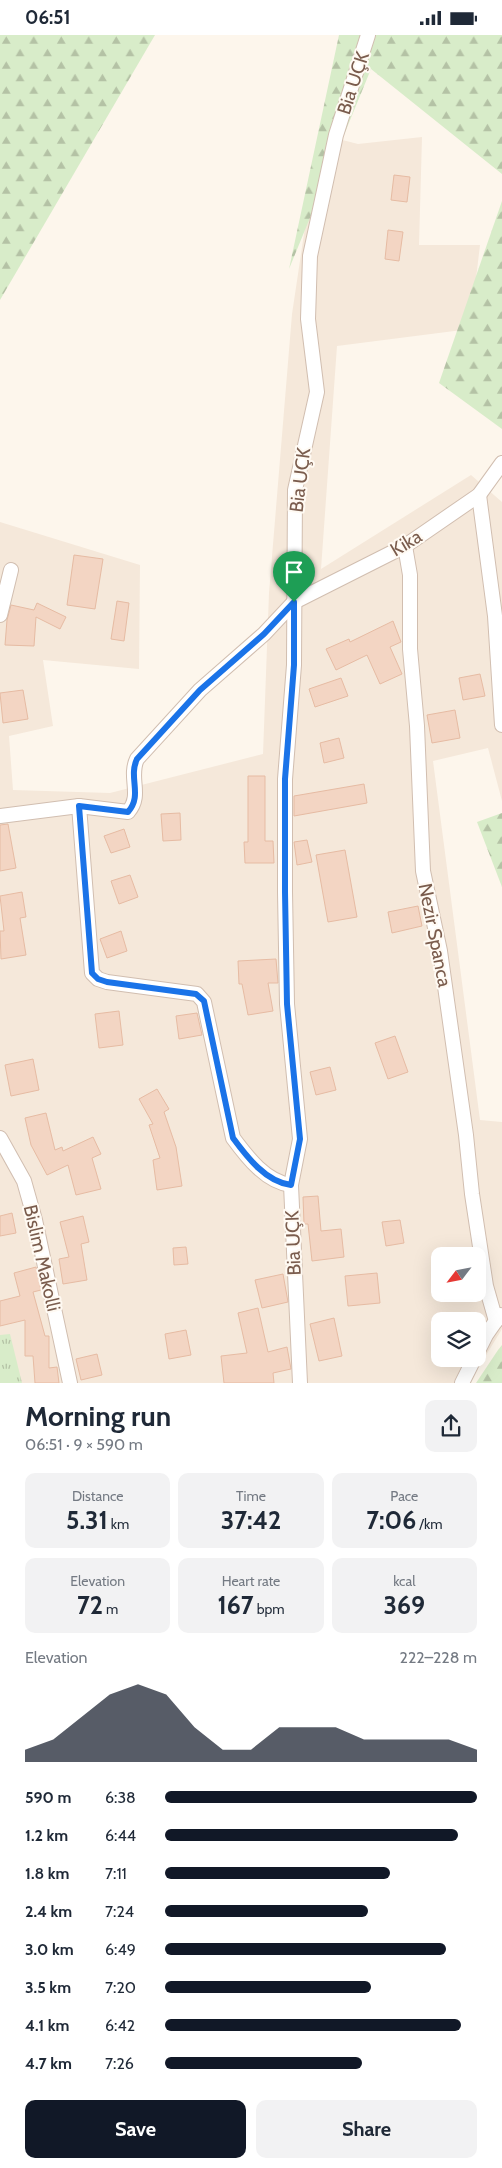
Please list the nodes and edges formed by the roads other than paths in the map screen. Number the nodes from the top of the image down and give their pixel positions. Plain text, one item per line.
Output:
1 (368, 35) edge
2 (502, 463) edge
3 (479, 495) junction
4 (405, 546) junction
5 (11, 570) dead end
6 (294, 602) junction
7 (0, 615) edge
8 (502, 725) edge
9 (79, 806) junction
10 (0, 816) edge
11 (0, 1139) edge
12 (291, 1185) junction
13 (499, 1316) edge
14 (486, 1338) edge
15 (470, 1367) edge
16 (70, 1383) edge
17 (300, 1383) edge
18 (462, 1383) edge

1 - 6 street, Bia UÇK
2 - 3 street, Kika
3 - 4 street, Kika
3 - 8 street
4 - 6 street, Kika
4 - 13 street, Nezir Spanca
5 - 7 street
6 - 9 street
6 - 12 street, Bia UÇK
9 - 10 street
9 - 12 street
11 - 16 street, Bislim Makolli
12 - 17 street, Bia UÇK
13 - 14 street
15 - 18 street

